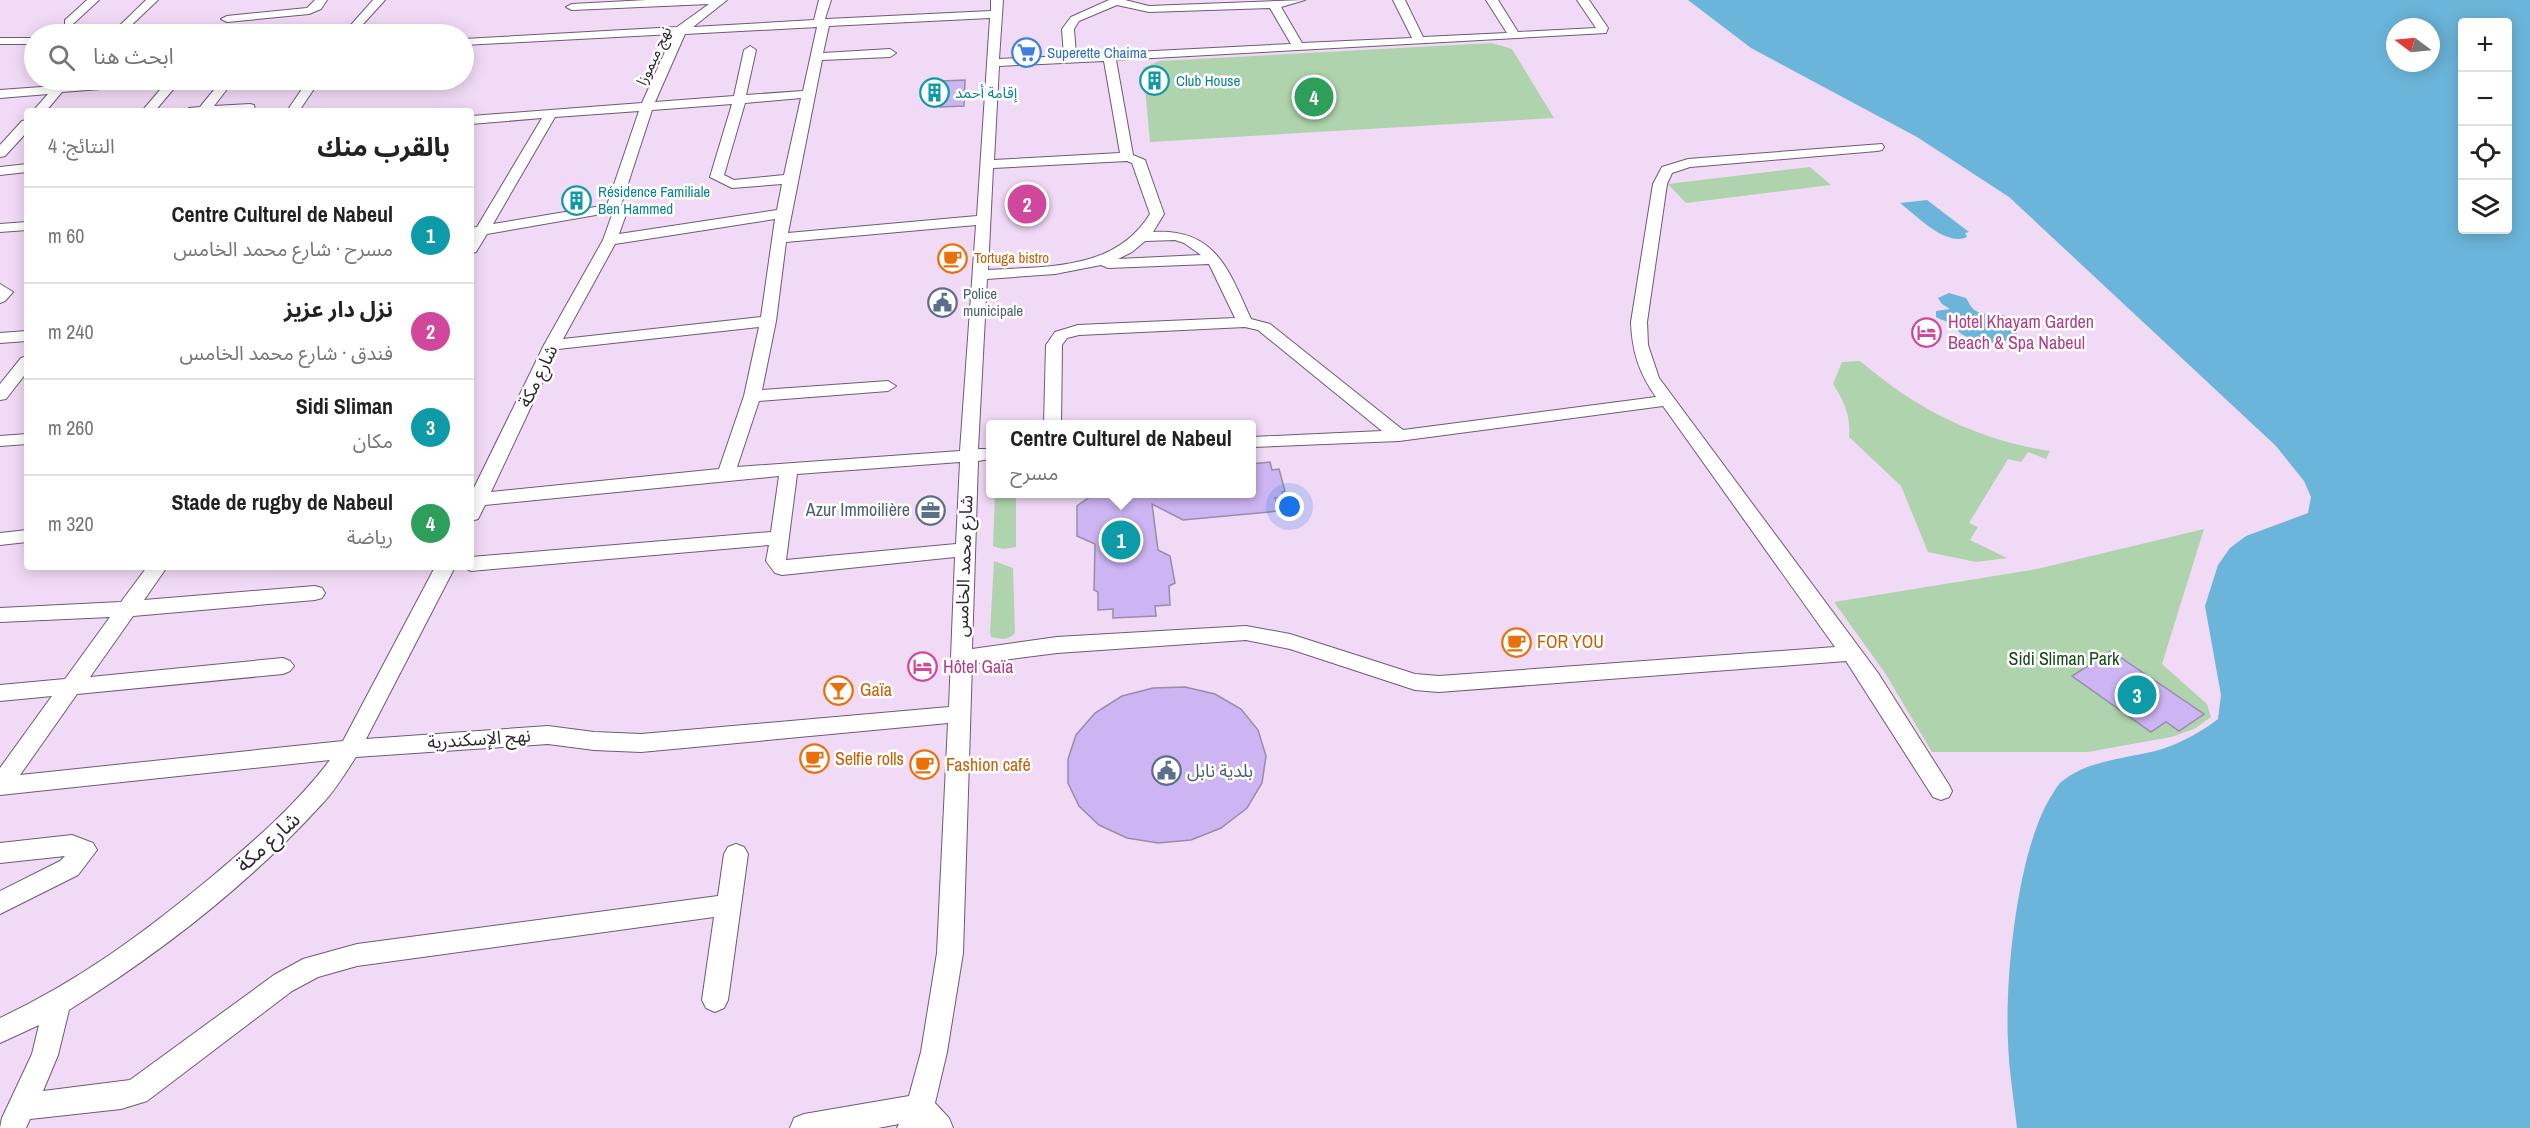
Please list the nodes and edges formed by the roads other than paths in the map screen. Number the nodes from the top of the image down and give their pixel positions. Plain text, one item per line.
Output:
1 (93, 0) edge
2 (152, 0) edge
3 (321, 0) edge
4 (380, 0) edge
5 (715, 0) edge
6 (721, 0) edge
7 (825, 0) edge
8 (1115, 0) edge
9 (1299, 0) edge
10 (1399, 0) edge
11 (1492, 0) edge
12 (1583, 0) edge
13 (654, 2) edge
14 (1274, 5) junction
15 (237, 6) dead end
16 (996, 7) edge
17 (565, 18) edge
18 (227, 19) junction
19 (69, 22) dead end
20 (822, 22) junction
21 (127, 24) edge
22 (222, 24) edge
23 (357, 24) edge
24 (681, 30) junction
25 (1514, 36) junction
26 (474, 40) edge
27 (1419, 40) junction
28 (0, 41) edge
29 (24, 41) edge
30 (1298, 46) junction
31 (750, 50) dead end
32 (890, 52) dead end
33 (1109, 56) junction
34 (817, 57) junction
35 (1070, 58) junction
36 (994, 63) junction
37 (26, 90) edge
38 (58, 90) edge
39 (166, 90) edge
40 (218, 90) edge
41 (307, 90) edge
42 (0, 94) edge
43 (808, 94) junction
44 (740, 100) junction
45 (647, 107) junction
46 (42, 108) edge
47 (151, 108) edge
48 (201, 108) edge
49 (230, 108) edge
50 (250, 108) edge
51 (295, 108) edge
52 (550, 114) junction
53 (474, 120) edge
54 (24, 127) edge
55 (1876, 147) dead end
56 (0, 153) edge
57 (1127, 157) junction
58 (988, 164) junction
59 (24, 168) edge
60 (0, 171) edge
61 (790, 179) junction
62 (613, 208) junction
63 (783, 213) junction
64 (984, 220) junction
65 (24, 226) edge
66 (0, 228) edge
67 (477, 231) edge
68 (1142, 237) junction
69 (779, 238) junction
70 (610, 240) junction
71 (1214, 259) junction
72 (1096, 264) junction
73 (981, 275) junction
74 (0, 289) edge
75 (0, 298) edge
76 (768, 321) junction
77 (1245, 322) junction
78 (24, 336) edge
79 (0, 339) edge
80 (552, 345) junction
81 (24, 365) edge
82 (888, 386) dead end
83 (0, 395) edge
84 (752, 396) junction
85 (1668, 400) junction
86 (1052, 420) edge
87 (1399, 436) junction
88 (24, 439) edge
89 (0, 441) edge
90 (1256, 442) edge
91 (986, 454) edge
92 (969, 455) junction
93 (789, 469) junction
94 (726, 474) junction
95 (474, 505) edge
96 (24, 536) edge
97 (778, 538) junction
98 (0, 539) edge
99 (964, 550) junction
100 (474, 564) edge
101 (155, 570) edge
102 (443, 570) edge
103 (315, 593) dead end
104 (127, 609) junction
105 (0, 615) edge
106 (1851, 652) junction
107 (960, 658) junction
108 (283, 666) dead end
109 (70, 688) junction
110 (0, 693) edge
111 (958, 714) junction
112 (350, 749) junction
113 (0, 785) edge
114 (1941, 791) dead end
115 (0, 853) edge
116 (736, 854) dead end
117 (0, 903) edge
118 (728, 905) junction
119 (715, 1000) dead end
120 (58, 1003) junction
121 (0, 1031) edge
122 (18, 1117) edge
123 (916, 1118) edge
124 (837, 1125) edge
125 (804, 1128) edge
126 (939, 1128) edge

1 - 19 street
2 - 21 street
3 - 18 street
4 - 23 street
5 - 13 street
6 - 24 street, نهج ميموزا
7 - 20 street
8 - 14 street
8 - 35 street
9 - 14 street
10 - 27 street
11 - 25 street
12 - 25 street
13 - 17 street
14 - 30 street
15 - 18 street
16 - 20 street
16 - 36 street, شارع محمد الخامس
17 - 24 street
17 - 26 street
18 - 22 street
20 - 24 street
20 - 34 street
24 - 45 street, نهج ميموزا
25 - 27 street
27 - 30 street
28 - 29 street
30 - 33 street
31 - 44 street
32 - 34 street
33 - 35 street
33 - 57 street
34 - 43 street
35 - 36 street
36 - 58 street, شارع محمد الخامس
37 - 42 street
38 - 46 street
39 - 47 street
40 - 48 street
41 - 51 street
43 - 44 street
43 - 61 street
44 - 45 street
44 - 61 street
45 - 52 street
45 - 62 street, نهج ميموزا
49 - 50 street
52 - 53 street
52 - 67 street
54 - 56 street
55 - 85 street
57 - 58 street
57 - 68 street
58 - 64 street, شارع محمد الخامس
59 - 60 street
61 - 63 street
62 - 67 street
62 - 70 street, شارع مكة
63 - 69 street
63 - 70 street
64 - 69 street
64 - 73 street, شارع محمد الخامس
65 - 66 street
68 - 71 street
68 - 72 street
69 - 76 street
70 - 80 street, شارع مكة
71 - 72 street
71 - 77 street
72 - 73 street
73 - 92 street, شارع محمد الخامس
74 - 75 street
76 - 80 street
76 - 84 street
77 - 86 street
77 - 87 street
78 - 79 street
80 - 95 street, شارع مكة
81 - 83 street
82 - 84 street
84 - 94 street
85 - 87 street
85 - 106 street
87 - 90 street
88 - 89 street
91 - 92 street
92 - 93 street
92 - 99 street, شارع محمد الخامس
93 - 94 street
93 - 97 street
94 - 95 street
96 - 98 street
97 - 99 street
97 - 100 street
99 - 107 street, شارع محمد الخامس
101 - 104 street
102 - 112 street, شارع مكة
103 - 104 street
104 - 105 street
104 - 109 street
106 - 107 street
106 - 114 street
107 - 111 street, شارع محمد الخامس
108 - 109 street
109 - 110 street
109 - 113 street
111 - 112 street, نهج الإسكندرية
111 - 123 street, شارع محمد الخامس
112 - 113 street, نهج الإسكندرية
112 - 120 street, شارع مكة
115 - 117 street
116 - 118 street
118 - 119 street
118 - 122 street
120 - 121 street, شارع مكة
120 - 122 street
123 - 124 street
123 - 126 street
124 - 125 street

